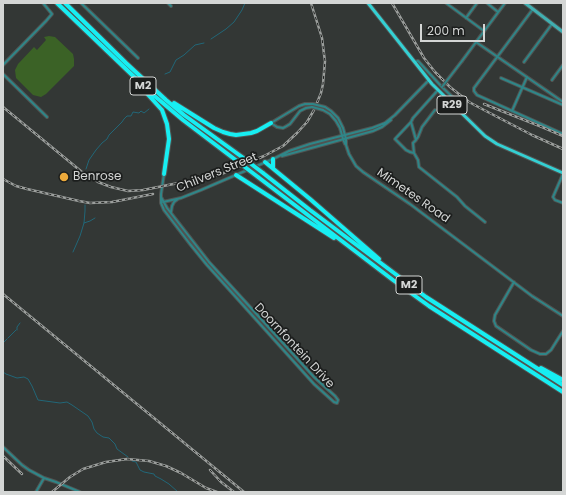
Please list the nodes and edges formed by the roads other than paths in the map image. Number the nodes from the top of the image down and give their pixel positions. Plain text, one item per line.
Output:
1 (43, 3) edge
2 (57, 3) edge
3 (65, 3) edge
4 (81, 3) edge
5 (168, 3) edge
6 (368, 3) edge
7 (446, 3) edge
8 (477, 3) edge
9 (486, 3) edge
10 (505, 3) edge
11 (524, 3) edge
12 (171, 6) dead end
13 (533, 9) junction
14 (498, 12) junction
15 (466, 18) junction
16 (552, 24) junction
17 (484, 32) junction
18 (563, 32) edge
19 (476, 42) junction
20 (497, 57) junction
21 (138, 58) dead end
22 (524, 62) dead end
23 (414, 63) junction
24 (3, 65) edge
25 (563, 65) edge
26 (125, 66) junction
27 (3, 74) edge
28 (501, 78) dead end
29 (527, 78) junction
30 (429, 80) junction
31 (552, 80) dead end
32 (442, 87) junction
33 (522, 87) junction
34 (438, 90) junction
35 (556, 97) junction
36 (554, 101) junction
37 (563, 103) edge
38 (435, 110) dead end
39 (512, 111) junction
40 (460, 112) junction
41 (395, 115) junction
42 (47, 118) dead end
43 (411, 122) junction
44 (271, 123) junction
45 (563, 134) edge
46 (343, 135) junction
47 (344, 139) junction
48 (416, 140) junction
49 (414, 153) junction
50 (279, 156) junction
51 (273, 160) junction
52 (265, 162) junction
53 (273, 168) junction
54 (164, 174) joint
55 (563, 174) edge
56 (236, 175) junction
57 (181, 198) junction
58 (162, 203) junction
59 (563, 203) edge
60 (172, 215) junction
61 (485, 222) dead end
62 (355, 251) junction
63 (514, 282) junction
64 (407, 284) junction
65 (563, 316) edge
66 (563, 331) edge
67 (501, 346) junction
68 (563, 380) edge
69 (563, 385) edge
70 (563, 392) edge
71 (3, 447) edge
72 (44, 478) junction
73 (36, 492) edge
74 (80, 492) edge

1 - 24 street
2 - 26 highway, M2
3 - 26 highway, M2
4 - 21 street
5 - 12 street
6 - 23 main road, R29
7 - 15 street
8 - 15 street
9 - 14 street
10 - 14 street
11 - 13 main road
13 - 16 main road
13 - 20 street
14 - 17 street
15 - 17 street
16 - 18 main road
16 - 22 street
17 - 19 street
19 - 20 street
19 - 32 street, bridge
20 - 29 street
20 - 39 street
23 - 30 main road, R29
23 - 32 street
25 - 31 street
26 - 44 highway
26 - 54 highway
26 - 62 highway, M2, bridge
26 - 64 highway, M2, bridge
27 - 42 street
28 - 33 street
29 - 33 street
29 - 35 street
30 - 34 main road, R29
30 - 41 street, Chilvers Street
32 - 40 street
33 - 36 street
33 - 39 street
34 - 40 main road, R29
34 - 43 street
35 - 36 street
35 - 37 street
36 - 37 street
38 - 48 street
39 - 45 street
40 - 55 main road, R29
41 - 46 street, Chilvers Street
41 - 47 street, Chilvers Street
43 - 48 street
43 - 49 street
44 - 46 street, bridge
44 - 46 street, Mimetes Road, bridge
46 - 47 street, Mimetes Road
46 - 50 street, Chilvers Street
47 - 50 street, Chilvers Street
47 - 63 street, Mimetes Road
48 - 49 street
49 - 61 street
50 - 51 street, Chilvers Street
51 - 52 street, Chilvers Street
51 - 53 highway
52 - 53 highway
52 - 56 street, Chilvers Street
53 - 64 highway
54 - 58 street
55 - 59 street
56 - 57 street, Chilvers Street
56 - 62 highway
57 - 58 street, Chilvers Street
57 - 60 street
58 - 60 street, Doornfontein Drive
58 - 60 street, Doornfontein Drive
62 - 70 highway, M2
63 - 65 street, Mimetes Road
63 - 66 street
64 - 67 highway, M2
67 - 68 highway
67 - 69 highway, M2
71 - 72 street
72 - 73 street
72 - 74 street

